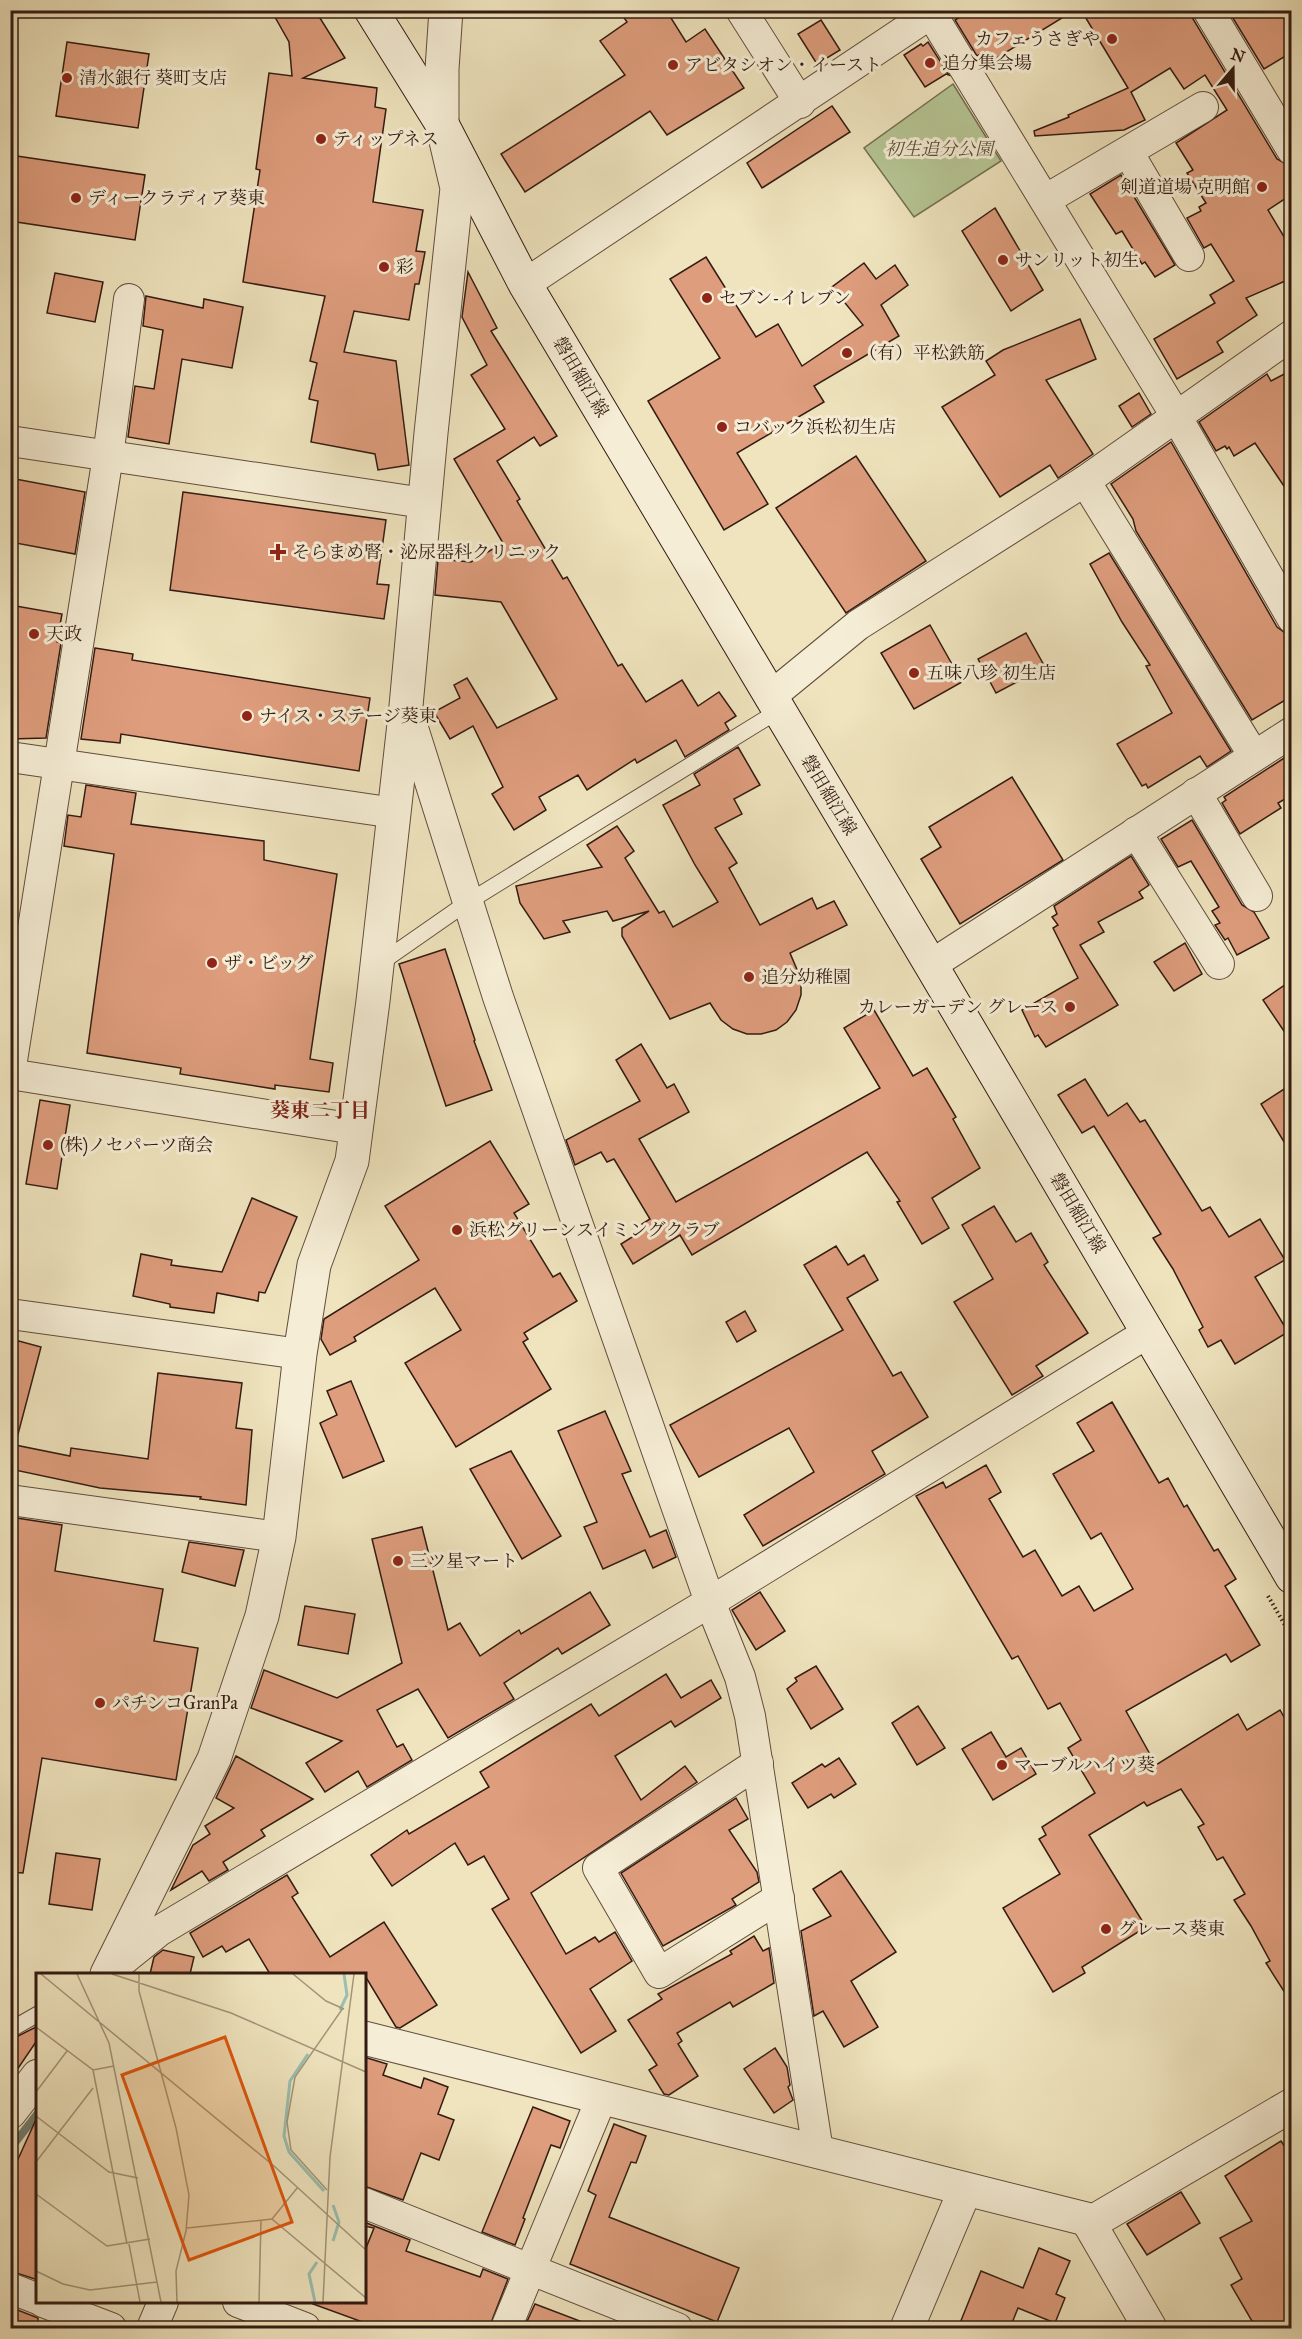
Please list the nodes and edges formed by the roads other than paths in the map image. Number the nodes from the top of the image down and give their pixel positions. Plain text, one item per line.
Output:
1 (371, 10) edge
2 (446, 10) edge
3 (741, 10) edge
4 (1208, 10) edge
5 (932, 12) edge
6 (800, 103) junction
7 (1203, 107) dead end
8 (442, 124) junction
9 (1292, 150) edge
10 (1128, 152) junction
11 (1045, 200) junction
12 (1189, 256) dead end
13 (525, 284) junction
14 (129, 299) dead end
15 (1292, 334) edge
16 (1176, 416) junction
17 (10, 441) edge
18 (108, 456) junction
19 (1085, 481) junction
20 (424, 503) junction
21 (1288, 604) edge
22 (774, 704) junction
23 (406, 706) junction
24 (1292, 732) edge
25 (1254, 756) junction
26 (10, 757) edge
27 (60, 765) junction
28 (1196, 793) junction
29 (395, 813) junction
30 (1136, 832) junction
31 (1257, 896) dead end
32 (468, 902) junction
33 (931, 964) junction
34 (1219, 964) dead end
35 (377, 966) junction
36 (10, 1074) edge
37 (356, 1129) junction
38 (10, 1314) edge
39 (1149, 1332) junction
40 (300, 1354) junction
41 (10, 1500) edge
42 (279, 1537) junction
43 (1292, 1577) edge
44 (711, 1602) junction
45 (758, 1763) junction
46 (779, 1898) junction
47 (108, 1973) edge
48 (109, 1973) edge
49 (36, 2015) edge
50 (10, 2030) edge
51 (366, 2038) edge
52 (36, 2079) edge
53 (602, 2097) junction
54 (1292, 2105) edge
55 (10, 2112) edge
56 (818, 2151) junction
57 (965, 2190) junction
58 (366, 2204) edge
59 (1088, 2220) junction
60 (530, 2270) junction
61 (10, 2288) edge
62 (36, 2298) edge
63 (48, 2303) edge
64 (162, 2303) edge
65 (243, 2303) edge
66 (111, 2328) edge
67 (152, 2328) edge
68 (305, 2328) edge
69 (506, 2328) edge
70 (677, 2328) edge
71 (907, 2328) edge
72 (1150, 2328) edge

1 - 8 street, 磐田細江線
2 - 8 street
3 - 6 street
4 - 9 street
5 - 6 street
5 - 11 street
6 - 13 street
7 - 10 street
8 - 13 street, 磐田細江線
8 - 20 street
10 - 11 street
10 - 12 street
11 - 16 street
13 - 22 street, 磐田細江線
14 - 18 street
15 - 16 street
16 - 19 street
16 - 21 street
17 - 18 street
18 - 20 street
18 - 27 street
19 - 22 street
19 - 25 street
20 - 23 street
22 - 32 lane
22 - 33 street, 磐田細江線
23 - 29 street
23 - 32 street
24 - 25 street
25 - 28 street
26 - 27 street
27 - 29 street
27 - 36 street
28 - 30 street
28 - 31 street
29 - 35 street
30 - 33 street
30 - 34 street
32 - 35 lane
32 - 44 street
33 - 39 street, 磐田細江線
35 - 37 street
36 - 37 street
37 - 40 street
38 - 40 street
39 - 43 street, 磐田細江線
39 - 44 street
40 - 42 street
41 - 42 street
42 - 47 street
44 - 45 street
44 - 48 street
45 - 46 street
45 - 46 street
46 - 56 street
49 - 50 lane
51 - 53 street
52 - 55 street
53 - 56 street
53 - 60 street
54 - 59 street
56 - 57 street
57 - 59 street
57 - 71 street
58 - 60 street
59 - 72 street
60 - 69 street
60 - 70 street
61 - 62 street
63 - 66 street
64 - 67 street
65 - 68 street

